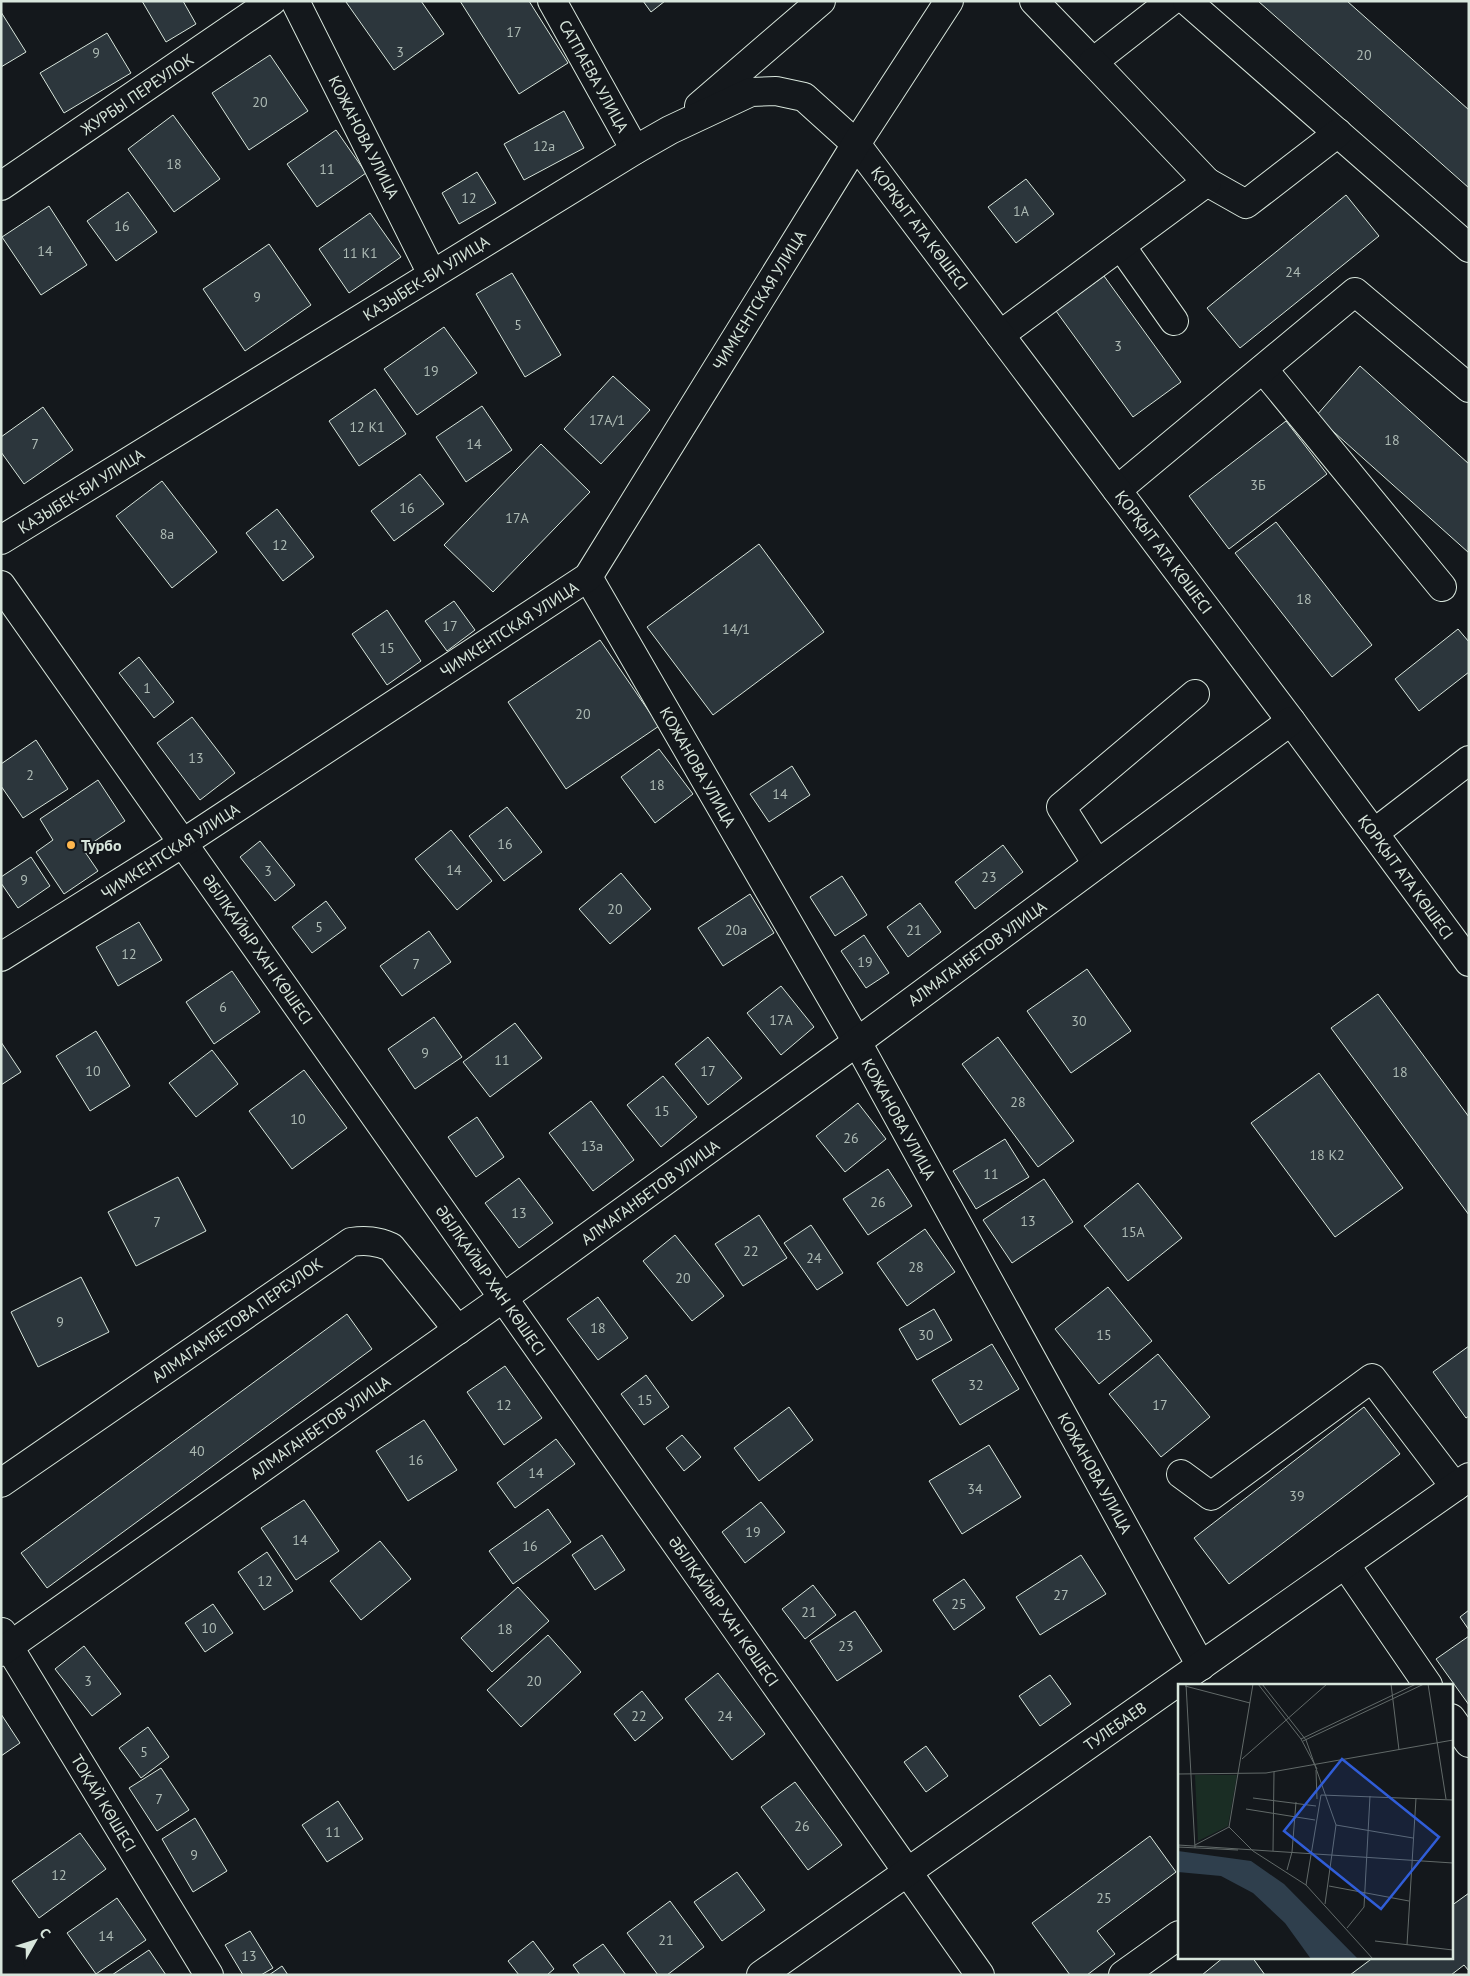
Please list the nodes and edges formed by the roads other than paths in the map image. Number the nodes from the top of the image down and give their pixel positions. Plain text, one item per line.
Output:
1 (272, 1) edge
2 (295, 1) edge
3 (552, 1) edge
4 (821, 1) edge
5 (949, 1) edge
6 (1034, 1) edge
7 (1171, 1) edge
8 (1187, 1) edge
9 (1093, 62) junction
10 (670, 130) junction
11 (1338, 133) junction
12 (856, 144) junction
13 (635, 150) junction
14 (1207, 182) junction
15 (1, 186) edge
16 (1121, 246) junction
17 (1469, 248) edge
18 (432, 274) junction
19 (1174, 321) dead end
20 (1000, 335) junction
21 (1263, 368) junction
22 (1469, 388) edge
23 (1117, 490) junction
24 (1, 540) edge
25 (588, 577) junction
26 (1, 585) edge
27 (1442, 587) dead end
28 (1195, 694) dead end
29 (1291, 721) junction
30 (1469, 760) edge
31 (1374, 834) junction
32 (183, 843) junction
33 (1097, 864) junction
34 (1, 957) edge
35 (1469, 962) edge
36 (857, 1042) junction
37 (503, 1298) junction
38 (458, 1330) junction
39 (1180, 1474) dead end
40 (1462, 1482) edge
41 (1, 1483) edge
42 (1345, 1564) junction
43 (4, 1643) edge
44 (1201, 1666) junction
45 (1427, 1684) edge
46 (1452, 1719) edge
47 (1469, 1744) edge
48 (907, 1872) junction
49 (1178, 1936) edge
50 (209, 1975) edge
51 (761, 1975) edge
52 (980, 1975) edge
53 (1123, 1975) edge

1 - 15 street, ЖУРБЫ ПЕРЕУЛОК
2 - 18 street, КОЖАНОВА УЛИЦА
3 - 13 street, САТПАЕВА УЛИЦА
4 - 10 street
5 - 12 street, ЧИМКЕНТСКАЯ УЛИЦА
6 - 9 street
7 - 9 street
8 - 11 street
9 - 14 street
10 - 12 street, КАЗЫБЕК-БИ УЛИЦА
10 - 13 street, КАЗЫБЕК-БИ УЛИЦА
11 - 14 street
11 - 17 street
12 - 20 street, ҚОРҚЫТ АТА КӨШЕСІ
12 - 25 street, ЧИМКЕНТСКАЯ УЛИЦА
13 - 18 street, КАЗЫБЕК-БИ УЛИЦА
14 - 16 street
16 - 19 street
16 - 20 street
18 - 24 street, КАЗЫБЕК-БИ УЛИЦА
20 - 23 street, ҚОРҚЫТ АТА КӨШЕСІ
21 - 22 street
21 - 23 street
21 - 27 street
23 - 29 street, ҚОРҚЫТ АТА КӨШЕСІ
25 - 32 street, ЧИМКЕНТСКАЯ УЛИЦА
25 - 36 street, КОЖАНОВА УЛИЦА
26 - 32 street, ӘБІЛҚАЙЫР ХАН КӨШЕСІ
28 - 33 street
29 - 31 street, ҚОРҚЫТ АТА КӨШЕСІ
29 - 33 street, АЛМАГАНБЕТОВ УЛИЦА
30 - 31 street
31 - 35 street, ҚОРҚЫТ АТА КӨШЕСІ
32 - 34 street, ЧИМКЕНТСКАЯ УЛИЦА
32 - 37 street, ӘБІЛҚАЙЫР ХАН КӨШЕСІ
33 - 36 street, АЛМАГАНБЕТОВ УЛИЦА
36 - 37 street, АЛМАГАНБЕТОВ УЛИЦА
36 - 44 street, КОЖАНОВА УЛИЦА
37 - 38 street, АЛМАГАНБЕТОВ УЛИЦА
37 - 48 street, ӘБІЛҚАЙЫР ХАН КӨШЕСІ
38 - 41 street, АЛМАГАМБЕТОВА ПЕРЕУЛОК
38 - 43 street, АЛМАГАНБЕТОВ УЛИЦА
39 - 40 street
40 - 42 street, ТУЛЕБАЕВ
42 - 44 street, ТУЛЕБАЕВ
42 - 45 street
43 - 50 street, ТОҚАЙ КӨШЕСІ
44 - 48 street, ТУЛЕБАЕВ
46 - 47 street
48 - 51 street, ТУЛЕБАЕВ
48 - 52 street, ӘБІЛҚАЙЫР ХАН КӨШЕСІ
49 - 53 street

